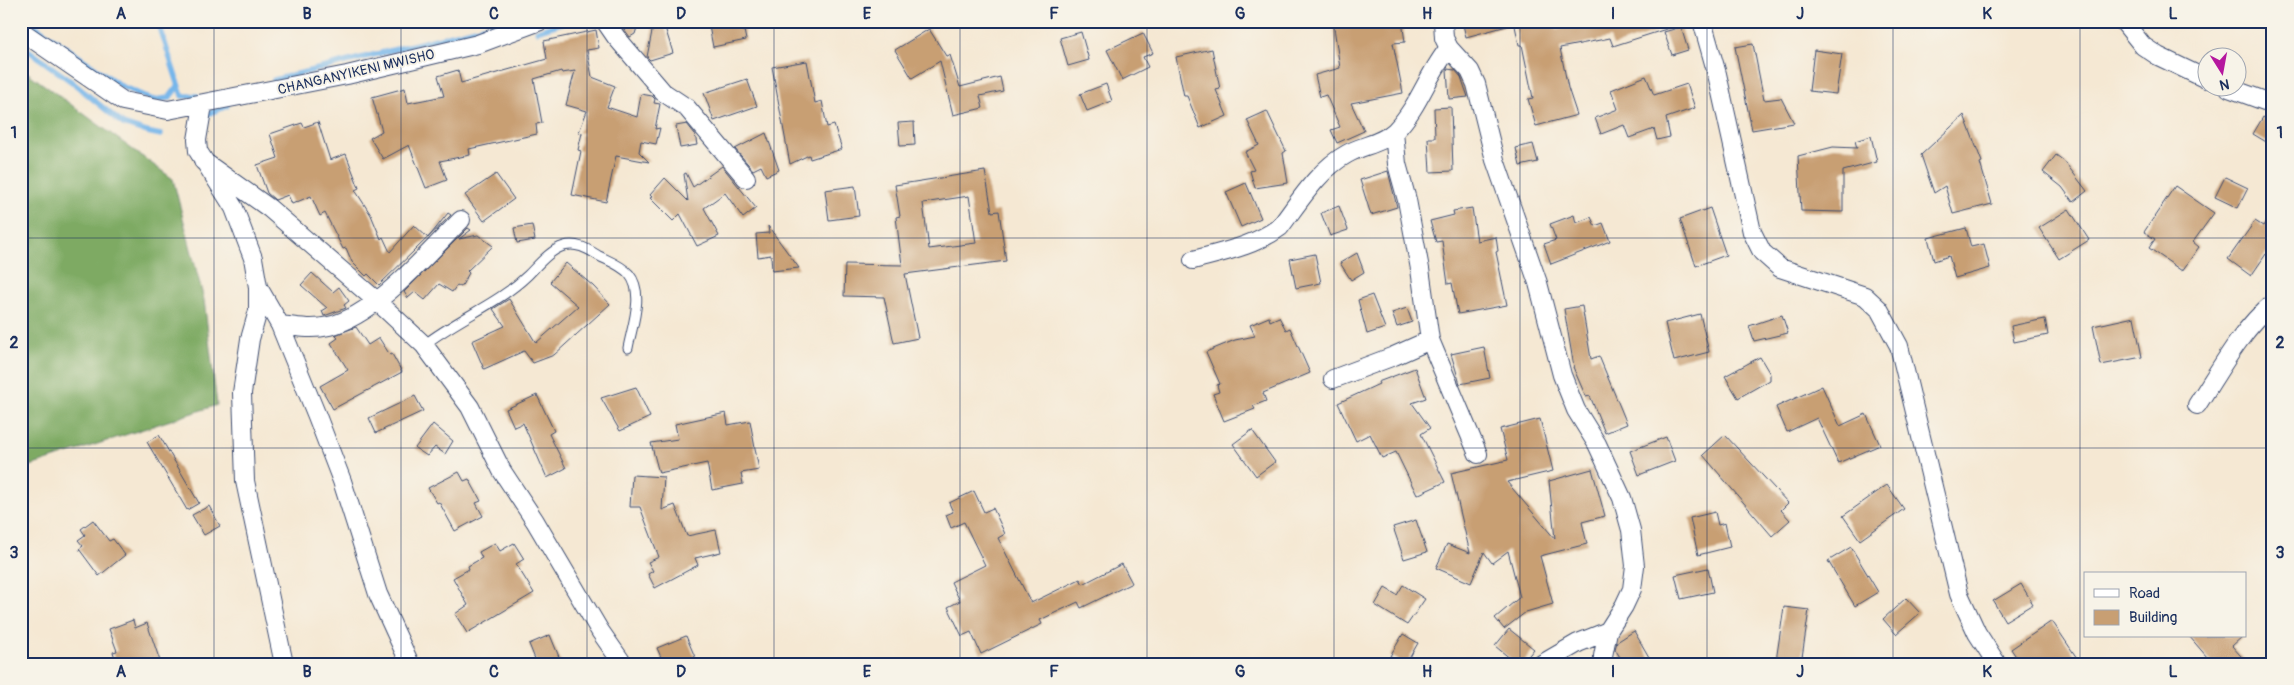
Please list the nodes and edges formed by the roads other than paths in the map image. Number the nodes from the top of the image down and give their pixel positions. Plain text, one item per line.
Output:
1 (540, 21) edge
2 (606, 21) edge
3 (1444, 21) edge
4 (1702, 21) edge
5 (2123, 21) edge
6 (21, 31) edge
7 (1449, 48) junction
8 (2196, 74) edge
9 (2246, 94) edge
10 (2273, 104) edge
11 (203, 105) junction
12 (1394, 132) junction
13 (203, 161) junction
14 (746, 178) dead end
15 (461, 220) dead end
16 (1193, 260) dead end
17 (258, 287) junction
18 (378, 302) junction
19 (2273, 303) edge
20 (280, 325) junction
21 (1430, 340) junction
22 (424, 345) junction
23 (628, 348) dead end
24 (1332, 379) dead end
25 (2197, 405) dead end
26 (1478, 454) dead end
27 (1608, 631) junction
28 (284, 664) edge
29 (410, 664) edge
30 (623, 664) edge
31 (1542, 664) edge
32 (1604, 664) edge
33 (1997, 664) edge

1 - 11 street, CHANGANYIKENI MWISHO
2 - 14 street
3 - 7 street
4 - 33 street
5 - 8 street
6 - 11 street, CHANGANYIKENI MWISHO
7 - 12 street
7 - 27 street
9 - 10 street
11 - 13 street
12 - 16 street
12 - 21 street
13 - 17 street
13 - 18 street
15 - 18 street
17 - 20 street
17 - 28 street
18 - 20 street
18 - 22 street
19 - 25 street
20 - 29 street
21 - 24 street
21 - 26 street
22 - 23 lane
22 - 30 street
27 - 31 street
27 - 32 street

